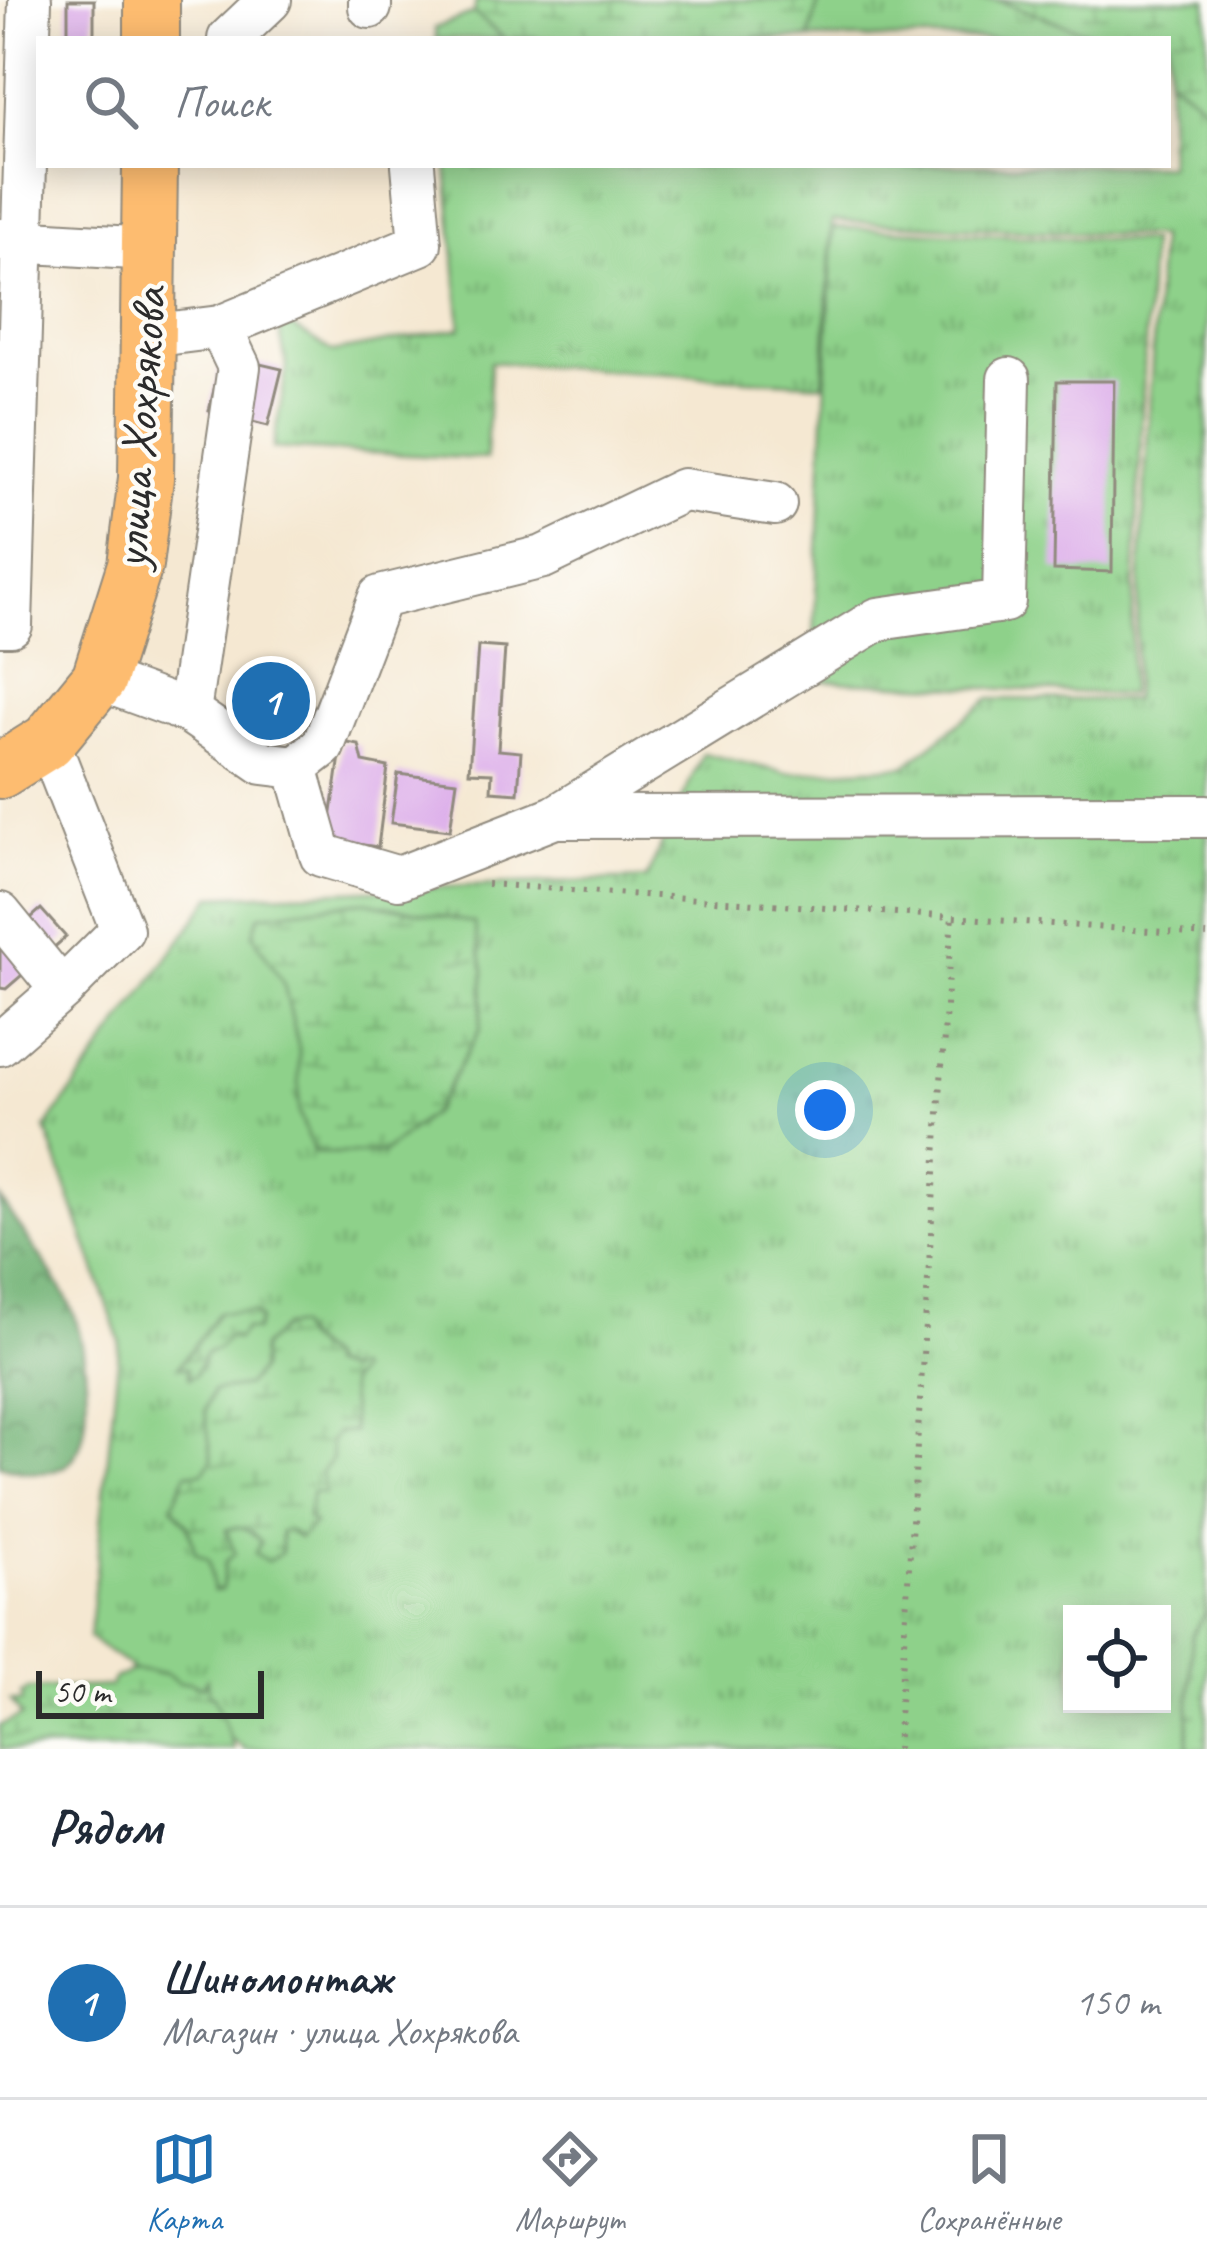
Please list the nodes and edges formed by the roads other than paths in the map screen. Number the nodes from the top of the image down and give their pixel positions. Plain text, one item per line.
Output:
1 (30, 0) edge
2 (152, 0) edge
3 (270, 0) edge
4 (152, 36) edge
5 (232, 36) edge
6 (150, 168) edge
7 (413, 168) edge
8 (12, 241) edge
9 (149, 249) junction
10 (220, 327) junction
11 (148, 336) junction
12 (1009, 379) dead end
13 (775, 504) dead end
14 (0, 625) edge
15 (100, 679) junction
16 (189, 712) junction
17 (48, 741) junction
18 (296, 767) junction
19 (0, 771) edge
20 (1207, 816) edge
21 (555, 817) junction
22 (0, 914) edge
23 (62, 990) junction
24 (0, 1044) edge

1 - 8 lane
2 - 4 main road
3 - 5 lane
6 - 9 main road, улица Хохрякова
7 - 10 lane
8 - 9 lane
8 - 14 lane
9 - 11 main road, улица Хохрякова
10 - 11 lane
10 - 16 lane
11 - 15 main road, улица Хохрякова
12 - 21 lane
13 - 18 lane
15 - 16 lane
15 - 17 main road, улица Хохрякова
16 - 18 lane
17 - 19 main road, улица Хохрякова
17 - 23 lane
18 - 21 lane
20 - 21 lane
22 - 23 lane
23 - 24 lane

